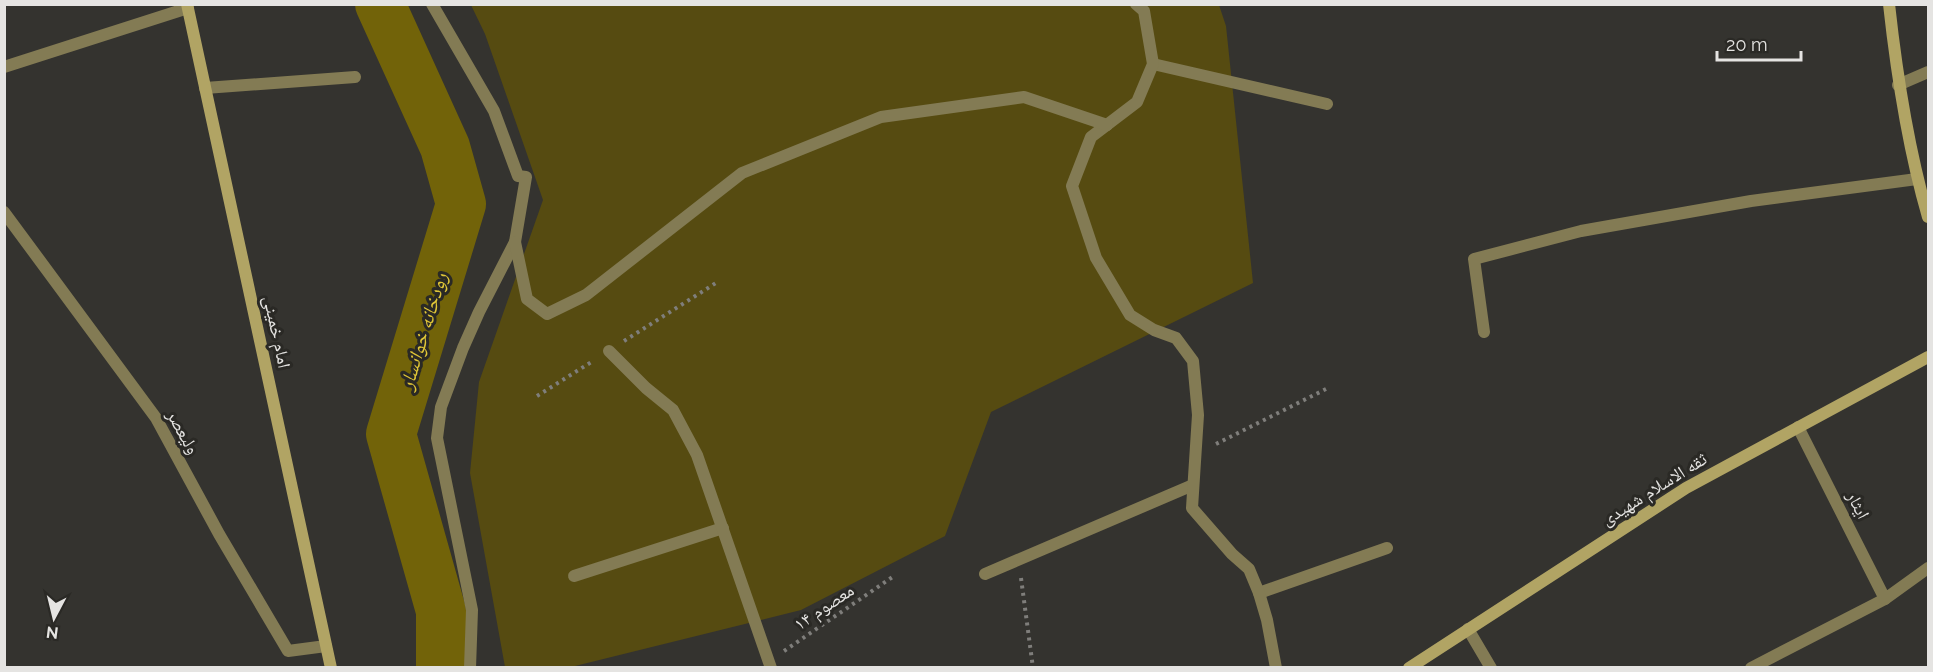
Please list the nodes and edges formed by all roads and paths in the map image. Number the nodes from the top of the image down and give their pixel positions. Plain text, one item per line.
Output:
1 (432, 4) edge
2 (1136, 4) edge
3 (1890, 4) edge
4 (187, 6) edge
5 (1153, 64) junction
6 (4, 67) edge
7 (1929, 72) edge
8 (355, 77) dead end
9 (1898, 85) junction
10 (205, 88) junction
11 (1327, 104) dead end
12 (1107, 125) junction
13 (1917, 179) junction
14 (4, 212) edge
15 (1929, 217) edge
16 (515, 242) junction
17 (1484, 332) dead end
18 (609, 351) dead end
19 (1929, 357) edge
20 (1326, 389) dead end
21 (1798, 427) junction
22 (1194, 455) junction
23 (1193, 485) junction
24 (723, 528) junction
25 (1387, 548) dead end
26 (1019, 559) junction
27 (1929, 568) edge
28 (985, 574) dead end
29 (574, 576) dead end
30 (894, 576) dead end
31 (1259, 593) junction
32 (1885, 599) junction
33 (1468, 629) junction
34 (326, 646) junction
35 (770, 664) edge
36 (331, 668) edge
37 (470, 668) edge
38 (1033, 668) edge
39 (1276, 668) edge
40 (1409, 668) edge
41 (1491, 668) edge
42 (1751, 668) edge

1 - 16 street
2 - 5 street
3 - 9 main road
4 - 6 street
4 - 10 main road, امام خمینی
5 - 11 street
5 - 12 street
7 - 9 street
8 - 10 street
9 - 13 main road
10 - 34 main road, امام خمینی
12 - 16 street
12 - 22 street
13 - 15 main road
13 - 17 street
14 - 34 street, ولیعصر
16 - 37 street
18 - 24 street
19 - 21 main road, ثقه الاسلام شهیدی
20 - 22 path
21 - 32 street, ایثار
21 - 33 main road, ثقه الاسلام شهیدی
22 - 23 street
23 - 26 street
23 - 31 street
24 - 29 street
24 - 35 street
25 - 31 street
26 - 28 street
26 - 38 path
27 - 32 street
30 - 35 path, ۱۴ معصوم
31 - 39 street
32 - 42 street
33 - 40 main road, ثقه الاسلام شهیدی
33 - 41 street
34 - 36 main road, امام خمینی

